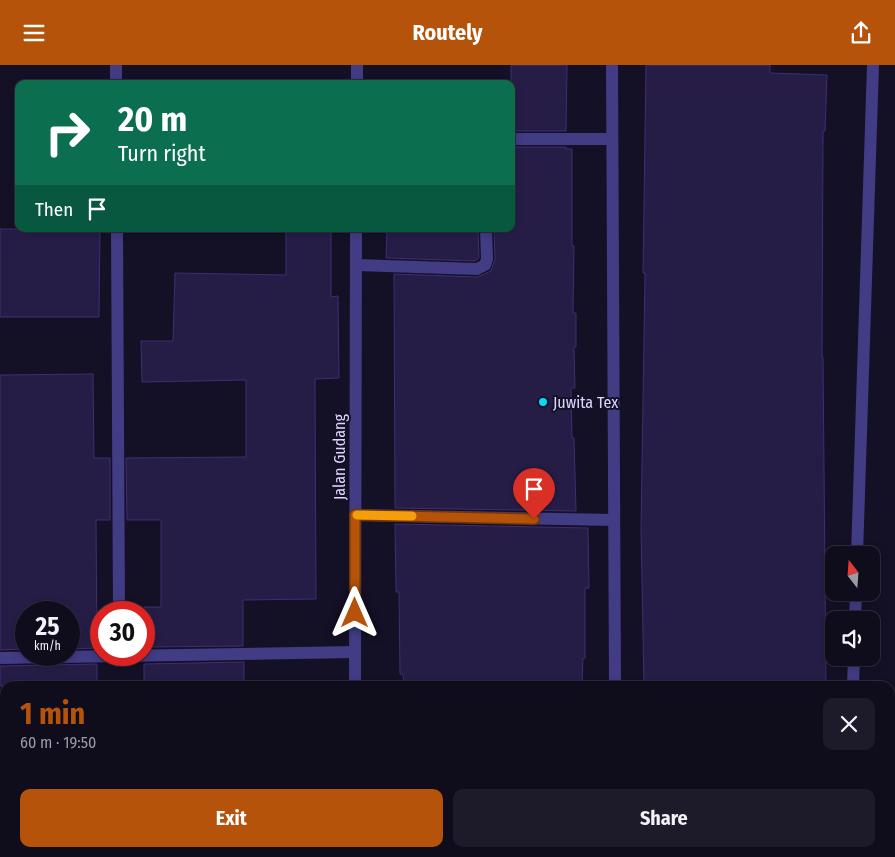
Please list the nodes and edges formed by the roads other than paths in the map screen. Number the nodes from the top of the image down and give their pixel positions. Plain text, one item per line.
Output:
1 (116, 65) edge
2 (357, 65) edge
3 (612, 65) edge
4 (873, 65) edge
5 (116, 80) edge
6 (357, 80) edge
7 (515, 139) edge
8 (612, 139) junction
9 (117, 232) edge
10 (356, 232) edge
11 (486, 232) edge
12 (356, 265) junction
13 (355, 515) junction
14 (614, 520) junction
15 (857, 546) edge
16 (119, 601) edge
17 (355, 652) junction
18 (155, 655) edge
19 (90, 656) edge
20 (0, 658) edge
21 (854, 666) edge
22 (355, 681) edge
23 (615, 681) edge
24 (853, 681) edge

1 - 5 street
2 - 6 street
3 - 8 street
4 - 15 street
7 - 8 street
8 - 14 street
9 - 16 street
10 - 12 street, Jalan Gudang
11 - 12 street
12 - 13 street, Jalan Gudang
13 - 14 street
13 - 17 street, Jalan Gudang
14 - 23 street
17 - 18 street
17 - 22 street, Jalan Gudang
19 - 20 street
21 - 24 street

